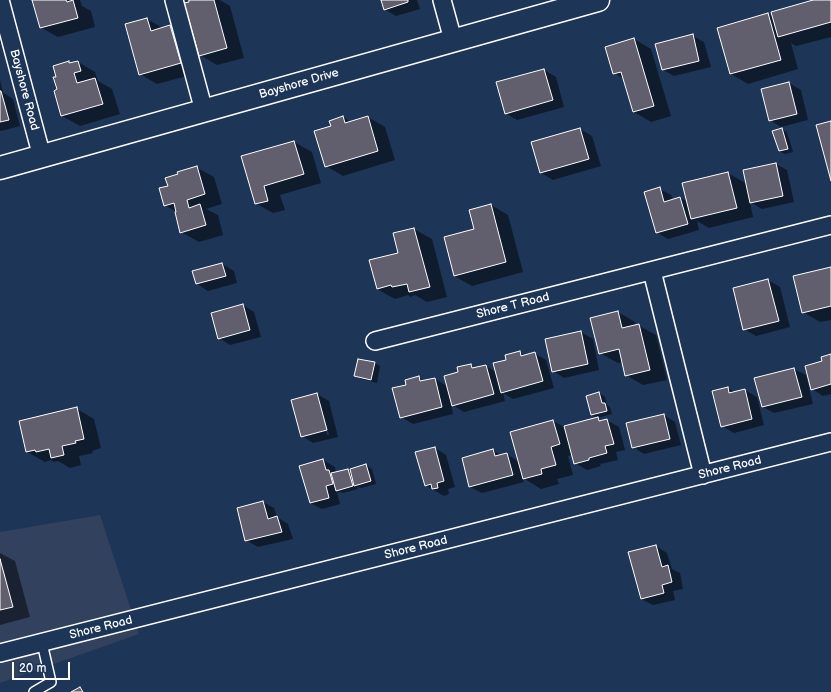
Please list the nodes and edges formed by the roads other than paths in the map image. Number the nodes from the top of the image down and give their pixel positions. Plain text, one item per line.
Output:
1 (0, 0) edge
2 (174, 0) edge
3 (442, 0) edge
4 (598, 0) edge
5 (453, 40) junction
6 (204, 111) junction
7 (42, 157) junction
8 (0, 168) edge
9 (831, 225) edge
10 (652, 271) junction
11 (375, 341) dead end
12 (831, 442) edge
13 (703, 475) junction
14 (42, 643) junction
15 (0, 653) edge
16 (34, 692) edge

1 - 7 street, Bayshore Road
2 - 6 street
3 - 5 street
4 - 5 street, Bayshore Drive
5 - 6 street, Bayshore Drive
6 - 7 street, Bayshore Drive
7 - 8 street, Bayshore Drive
9 - 10 street, Shore T Road
10 - 11 street, Shore T Road
10 - 13 street
12 - 13 street, Shore Road
13 - 14 street, Shore Road
14 - 15 street, Shore Road
14 - 16 lane

